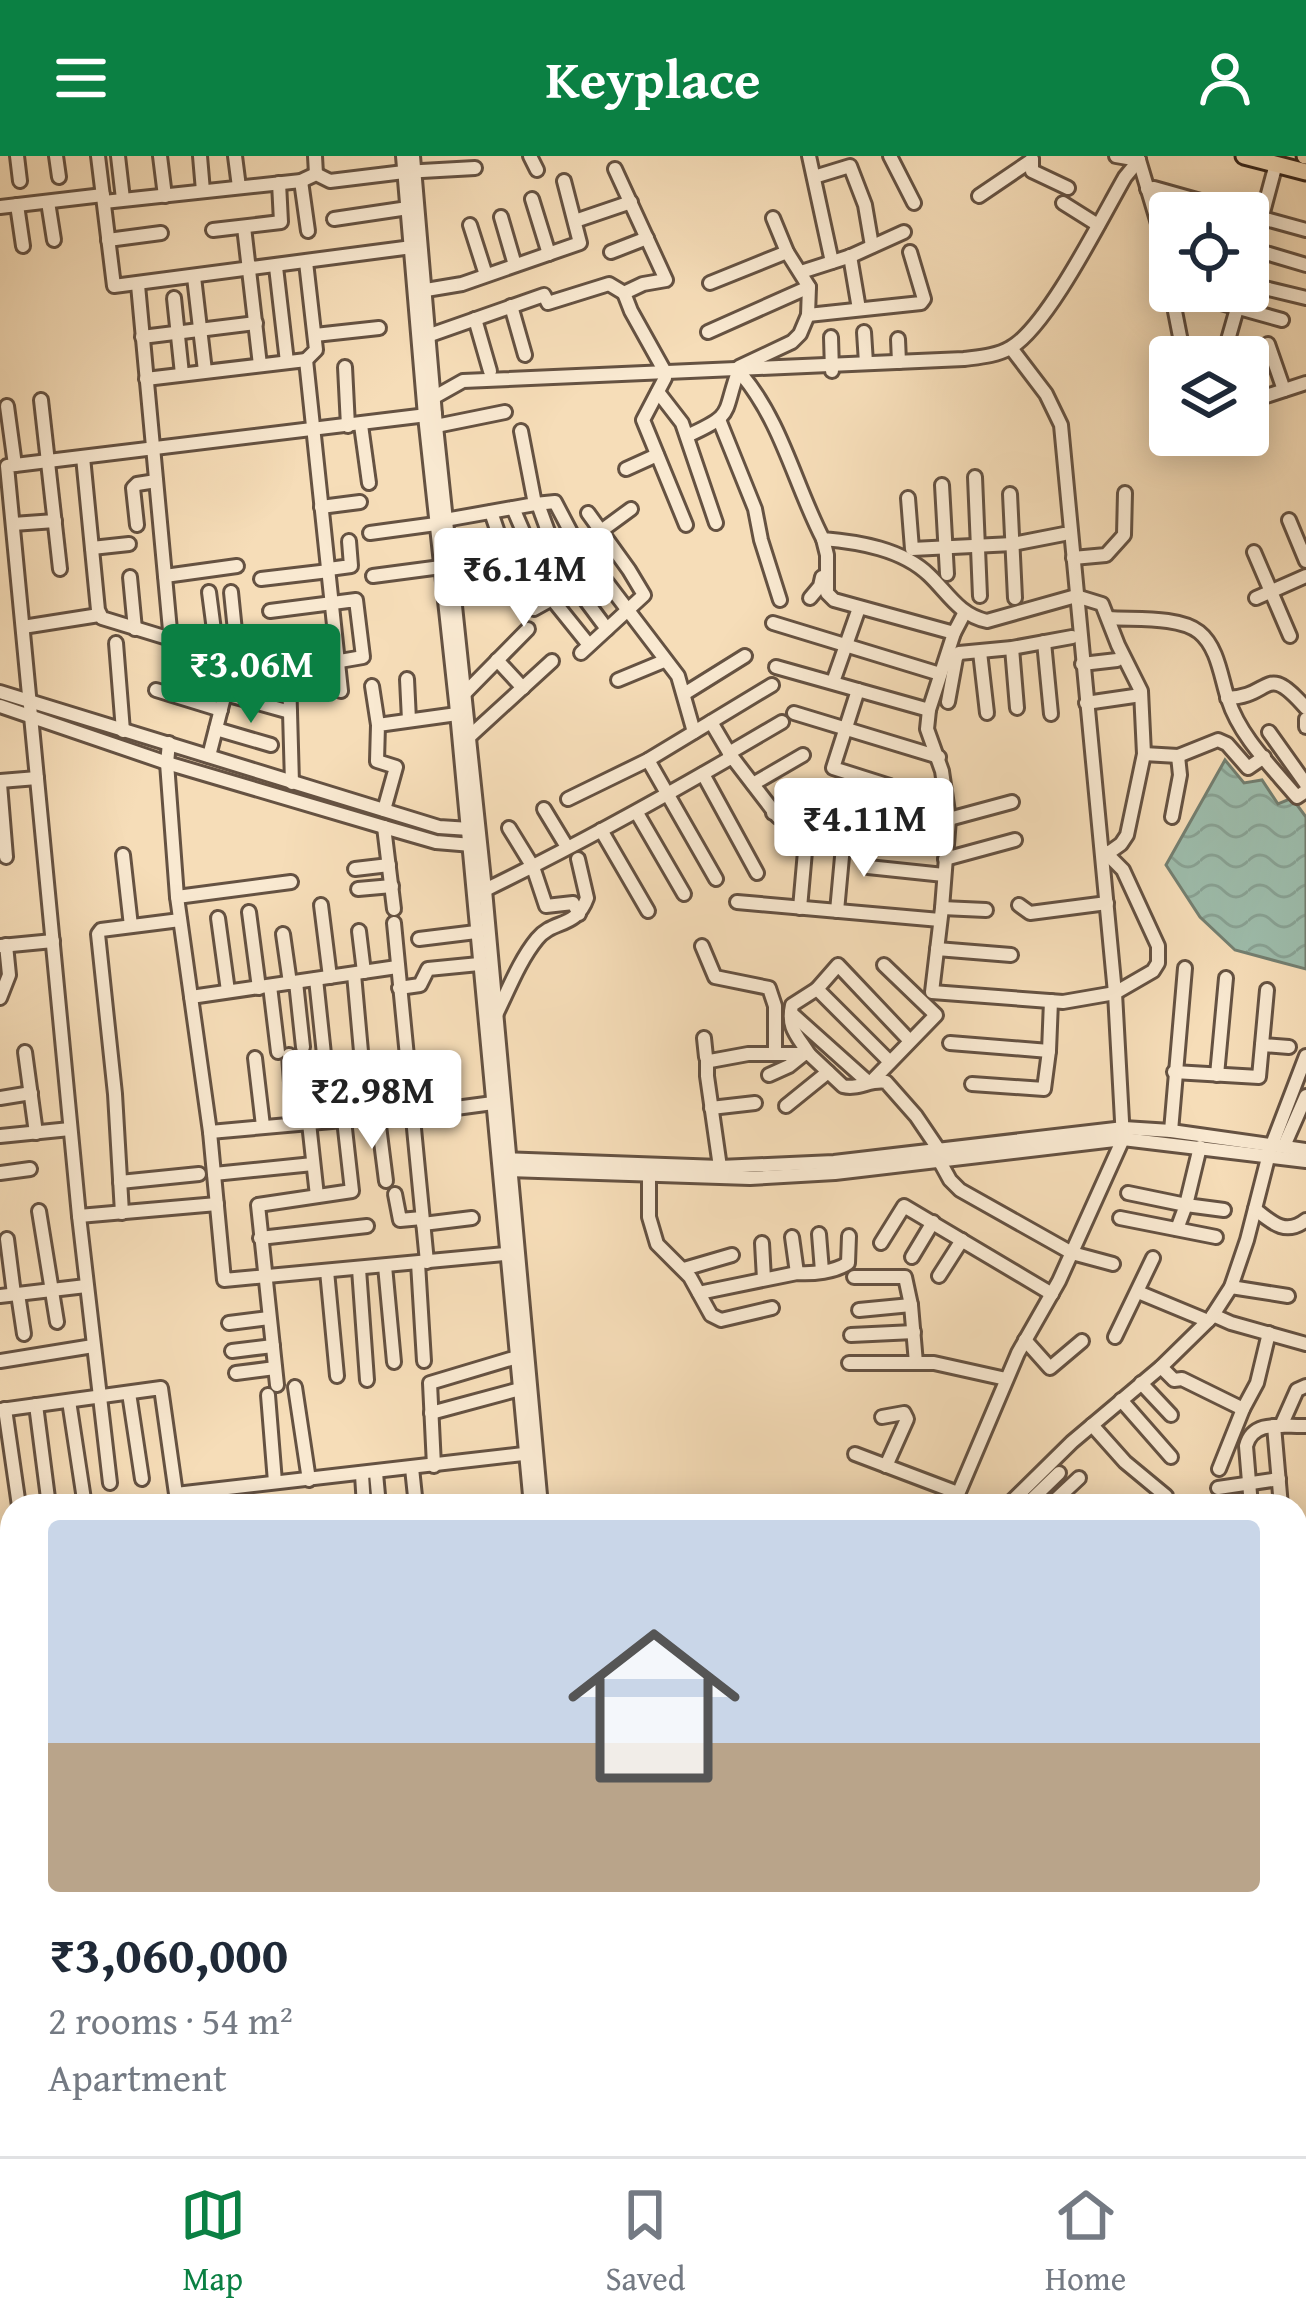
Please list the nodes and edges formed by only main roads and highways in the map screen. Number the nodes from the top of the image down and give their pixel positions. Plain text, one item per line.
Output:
1 (1244, 156) edge
2 (1306, 172) edge

1 - 2 main road

